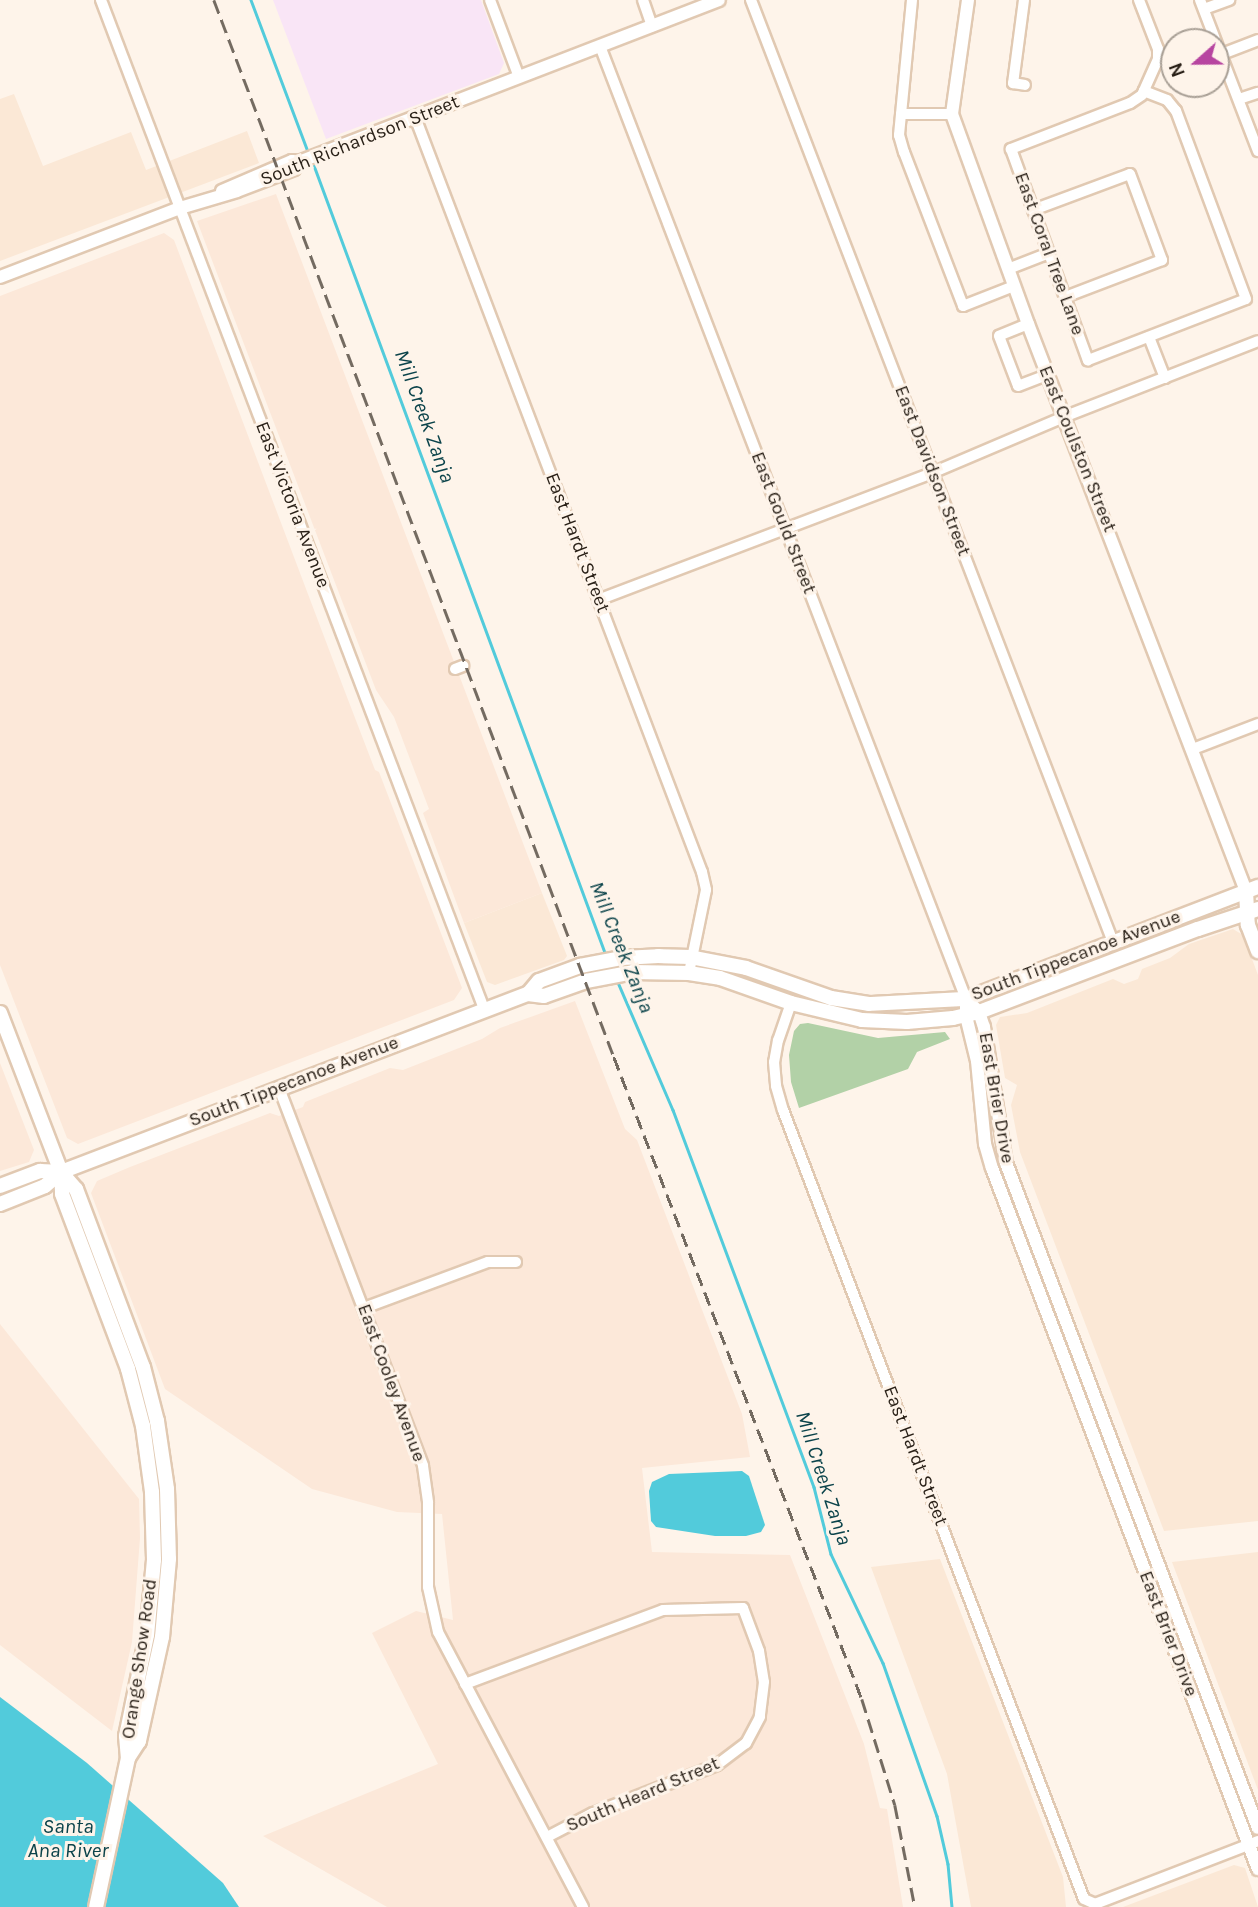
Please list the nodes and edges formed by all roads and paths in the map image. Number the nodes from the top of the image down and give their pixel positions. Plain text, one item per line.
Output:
1 (101, 0) edge
2 (490, 0) edge
3 (643, 0) edge
4 (719, 0) edge
5 (751, 0) edge
6 (912, 0) edge
7 (968, 0) edge
8 (1024, 0) edge
9 (1139, 0) edge
10 (1229, 0) edge
11 (1202, 5) edge
12 (652, 26) junction
13 (1211, 28) edge
14 (1258, 40) edge
15 (600, 47) junction
16 (1230, 51) edge
17 (1230, 76) edge
18 (519, 77) junction
19 (1025, 85) dead end
20 (1144, 91) junction
21 (1258, 93) edge
22 (1239, 100) junction
23 (901, 114) junction
24 (952, 114) junction
25 (415, 117) junction
26 (1257, 147) edge
27 (180, 208) junction
28 (1033, 210) junction
29 (1049, 253) junction
30 (1008, 269) junction
31 (0, 277) edge
32 (1014, 286) junction
33 (1065, 297) junction
34 (1028, 324) junction
35 (1149, 337) junction
36 (1258, 341) edge
37 (1047, 375) junction
38 (1165, 378) junction
39 (1066, 416) junction
40 (932, 473) junction
41 (786, 528) junction
42 (598, 600) junction
43 (1258, 724) edge
44 (1193, 749) junction
45 (1252, 889) edge
46 (1254, 908) edge
47 (1113, 942) junction
48 (1258, 951) edge
49 (690, 957) junction
50 (689, 972) junction
51 (796, 987) junction
52 (528, 994) junction
53 (966, 999) junction
54 (791, 1003) junction
55 (484, 1009) junction
56 (0, 1013) edge
57 (973, 1014) junction
58 (279, 1088) junction
59 (61, 1172) junction
60 (0, 1186) edge
61 (0, 1204) edge
62 (516, 1262) dead end
63 (364, 1308) junction
64 (149, 1618) junction
65 (164, 1619) junction
66 (465, 1684) junction
67 (128, 1758) junction
68 (1258, 1828) edge
69 (547, 1837) junction
70 (1253, 1843) edge
71 (1258, 1869) edge
72 (96, 1907) edge
73 (583, 1907) edge

1 - 27 street, East Victoria Avenue
2 - 18 street
3 - 12 street
4 - 12 street, South Richardson Street
5 - 40 street, East Davidson Street
6 - 23 street
7 - 24 street, East Coulston Street
8 - 19 street
9 - 20 street
10 - 11 street
11 - 13 street
12 - 15 street, South Richardson Street
14 - 16 street
15 - 18 street, South Richardson Street
15 - 41 street, East Gould Street
17 - 22 street
18 - 25 street, South Richardson Street
20 - 28 street, East Coral Tree Lane
20 - 35 street
21 - 22 street
22 - 26 street
23 - 24 street
23 - 32 street
24 - 30 street, East Coulston Street
25 - 27 street, South Richardson Street
25 - 42 street, East Hardt Street
27 - 31 street
27 - 55 street, East Victoria Avenue
28 - 29 street, East Coral Tree Lane
28 - 33 street
29 - 30 street
29 - 33 street, East Coral Tree Lane
30 - 32 street, East Coulston Street
32 - 34 street, East Coulston Street
33 - 35 street, East Coral Tree Lane
34 - 37 street, East Coulston Street
34 - 37 street
35 - 38 street
36 - 38 street
37 - 39 street, East Coulston Street
38 - 39 street
39 - 40 street
39 - 44 street, East Coulston Street
40 - 41 street
40 - 47 street, East Davidson Street
41 - 42 street
41 - 53 street, East Gould Street
42 - 49 street, East Hardt Street
43 - 44 street
44 - 45 street, East Coulston Street
45 - 46 main road
45 - 47 main road, South Tippecanoe Avenue
46 - 48 main road
46 - 57 main road, South Tippecanoe Avenue
47 - 53 main road, South Tippecanoe Avenue
49 - 50 street, East Hardt Street
49 - 51 main road, South Tippecanoe Avenue
49 - 52 main road, South Tippecanoe Avenue
50 - 52 main road, South Tippecanoe Avenue
50 - 54 main road, South Tippecanoe Avenue
51 - 53 main road, South Tippecanoe Avenue
51 - 54 main road
52 - 55 main road, South Tippecanoe Avenue
53 - 57 street, East Brier Drive
54 - 57 main road, South Tippecanoe Avenue
54 - 70 street, East Hardt Street
55 - 58 main road, South Tippecanoe Avenue
56 - 59 main road
57 - 68 street, East Brier Drive
57 - 70 street, East Brier Drive
58 - 59 main road, South Tippecanoe Avenue
58 - 63 street, East Cooley Avenue
59 - 60 main road, South Tippecanoe Avenue
59 - 61 main road, South Tippecanoe Avenue
59 - 64 main road, Orange Show Road
59 - 65 main road, Orange Show Road
62 - 63 street
63 - 66 street, East Cooley Avenue
64 - 65 main road
64 - 67 main road, Orange Show Road
65 - 67 main road, Orange Show Road
66 - 69 street, East Cooley Avenue
66 - 69 street, South Heard Street
67 - 72 main road
69 - 73 street, East Cooley Avenue
70 - 71 street, East Brier Drive

